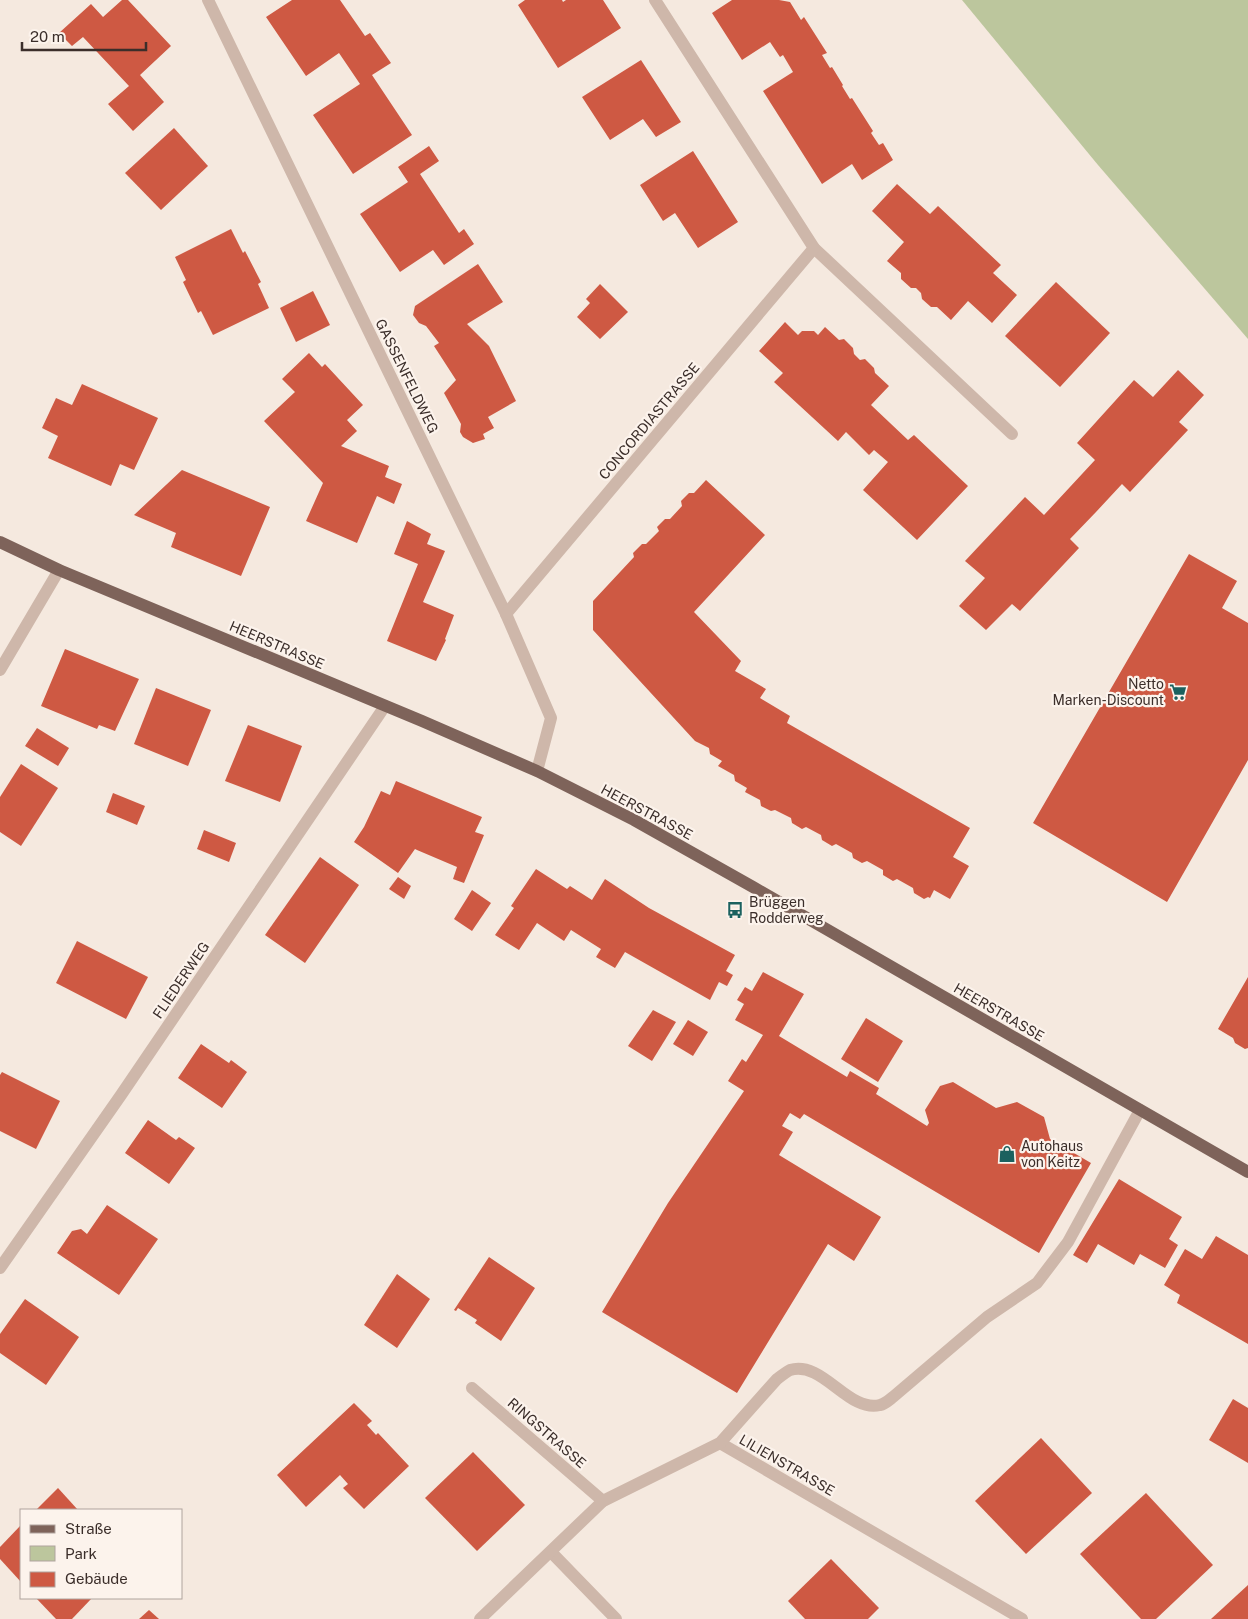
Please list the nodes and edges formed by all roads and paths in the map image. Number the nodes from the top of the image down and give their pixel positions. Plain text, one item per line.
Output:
1 (208, 0) edge
2 (655, 0) edge
3 (814, 248) junction
4 (1012, 434) dead end
5 (0, 542) edge
6 (59, 570) junction
7 (506, 614) junction
8 (0, 670) edge
9 (384, 706) junction
10 (537, 771) junction
11 (1140, 1110) junction
12 (1248, 1172) edge
13 (0, 1268) edge
14 (472, 1388) dead end
15 (720, 1443) junction
16 (603, 1501) junction
17 (551, 1552) junction
18 (480, 1619) edge
19 (616, 1619) edge
20 (1022, 1619) edge

1 - 7 street, GASSENFELDWEG
2 - 3 street
3 - 4 street
3 - 7 street, CONCORDIASTRASSE
5 - 6 main road, HEERSTRASSE
6 - 8 street
6 - 9 main road, HEERSTRASSE
7 - 10 street, GASSENFELDWEG
9 - 10 main road, HEERSTRASSE
9 - 13 street, FLIEDERWEG
10 - 11 main road, HEERSTRASSE
11 - 12 main road, HEERSTRASSE
11 - 15 street
14 - 16 street, RINGSTRASSE
15 - 16 street, LILIENSTRASSE
15 - 20 street, LILIENSTRASSE
16 - 17 street, LILIENSTRASSE
17 - 18 street, LILIENSTRASSE
17 - 19 street

